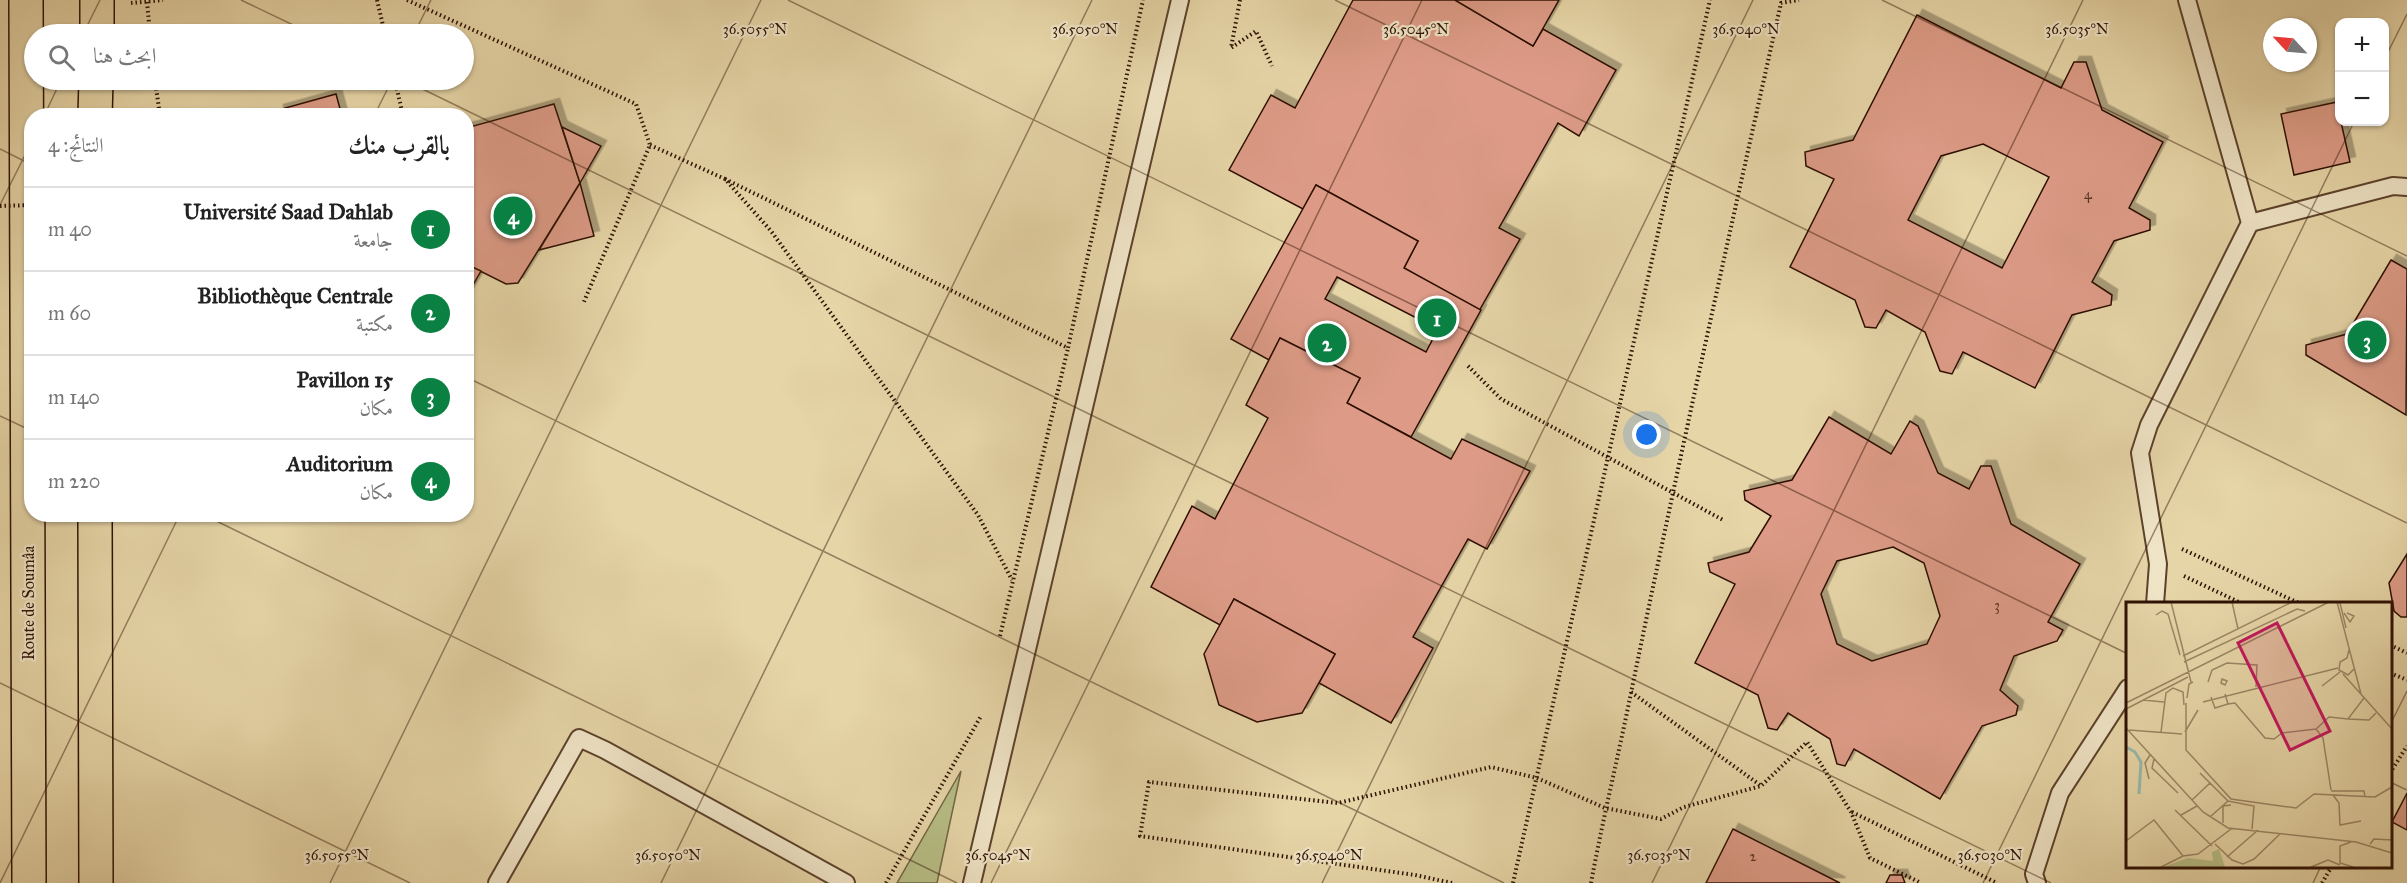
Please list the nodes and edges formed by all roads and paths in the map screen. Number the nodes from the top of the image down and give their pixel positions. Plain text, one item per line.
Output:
1 (26, 0) edge
2 (97, 0) edge
3 (377, 0) edge
4 (407, 0) edge
5 (1143, 0) edge
6 (1180, 0) edge
7 (1240, 0) edge
8 (1710, 0) edge
9 (1776, 0) edge
10 (1799, 0) edge
11 (2187, 0) edge
12 (147, 2) dead end
13 (1781, 3) junction
14 (26, 24) edge
15 (97, 24) edge
16 (149, 24) edge
17 (383, 24) edge
18 (460, 24) edge
19 (474, 30) edge
20 (1272, 66) dead end
21 (26, 90) edge
22 (96, 90) edge
23 (156, 90) edge
24 (397, 90) edge
25 (26, 108) edge
26 (95, 108) edge
27 (158, 108) edge
28 (401, 108) edge
29 (650, 145) junction
30 (725, 179) junction
31 (2407, 187) edge
32 (24, 205) edge
33 (0, 206) edge
34 (2250, 224) junction
35 (583, 304) dead end
36 (1068, 348) junction
37 (1468, 366) dead end
38 (1608, 457) junction
39 (1672, 493) junction
40 (1722, 520) dead end
41 (28, 522) edge
42 (95, 522) edge
43 (2155, 536) junction
44 (2158, 564) junction
45 (1012, 580) junction
46 (2155, 602) edge
47 (2239, 602) edge
48 (2297, 602) edge
49 (1000, 637) dead end
50 (2392, 646) edge
51 (2407, 653) edge
52 (2392, 673) edge
53 (2407, 680) edge
54 (2126, 691) edge
55 (1631, 692) junction
56 (982, 716) dead end
57 (2407, 746) edge
58 (2392, 771) edge
59 (1537, 778) junction
60 (1761, 786) junction
61 (1605, 808) junction
62 (1851, 812) junction
63 (2331, 868) edge
64 (1415, 874) junction
65 (29, 883) edge
66 (96, 883) edge
67 (497, 883) edge
68 (846, 883) edge
69 (886, 883) edge
70 (972, 883) edge
71 (1416, 883) edge
72 (1452, 883) edge
73 (1514, 883) edge
74 (1591, 883) edge
75 (1921, 883) edge
76 (1998, 883) edge
77 (2037, 883) edge
78 (2322, 883) edge

1 - 14 highway, Route de Soumâa
2 - 15 highway
3 - 17 path
4 - 18 path
5 - 36 path
6 - 70 lane
7 - 20 path
8 - 38 path
9 - 13 path
10 - 13 path
11 - 34 lane
12 - 16 path
13 - 39 path
19 - 29 path
21 - 25 highway, Route de Soumâa
22 - 26 highway
23 - 27 path
24 - 28 path
29 - 30 path
29 - 35 path
30 - 36 path
30 - 45 path
31 - 34 lane
32 - 33 path, bridge
34 - 43 lane
36 - 45 path
37 - 38 path
38 - 39 path
38 - 59 path
39 - 40 path
39 - 55 path
41 - 65 highway, Route de Soumâa
42 - 66 highway
43 - 44 lane
43 - 48 path
44 - 46 lane
44 - 47 path
45 - 49 path
50 - 51 path
52 - 53 path
54 - 77 lane
55 - 60 path
55 - 61 path
56 - 69 path
57 - 58 path
59 - 61 path
59 - 64 path
59 - 73 path
60 - 61 path
60 - 62 path
61 - 74 path
62 - 75 path
62 - 76 path
63 - 78 path
64 - 71 path
64 - 72 path
67 - 68 lane

